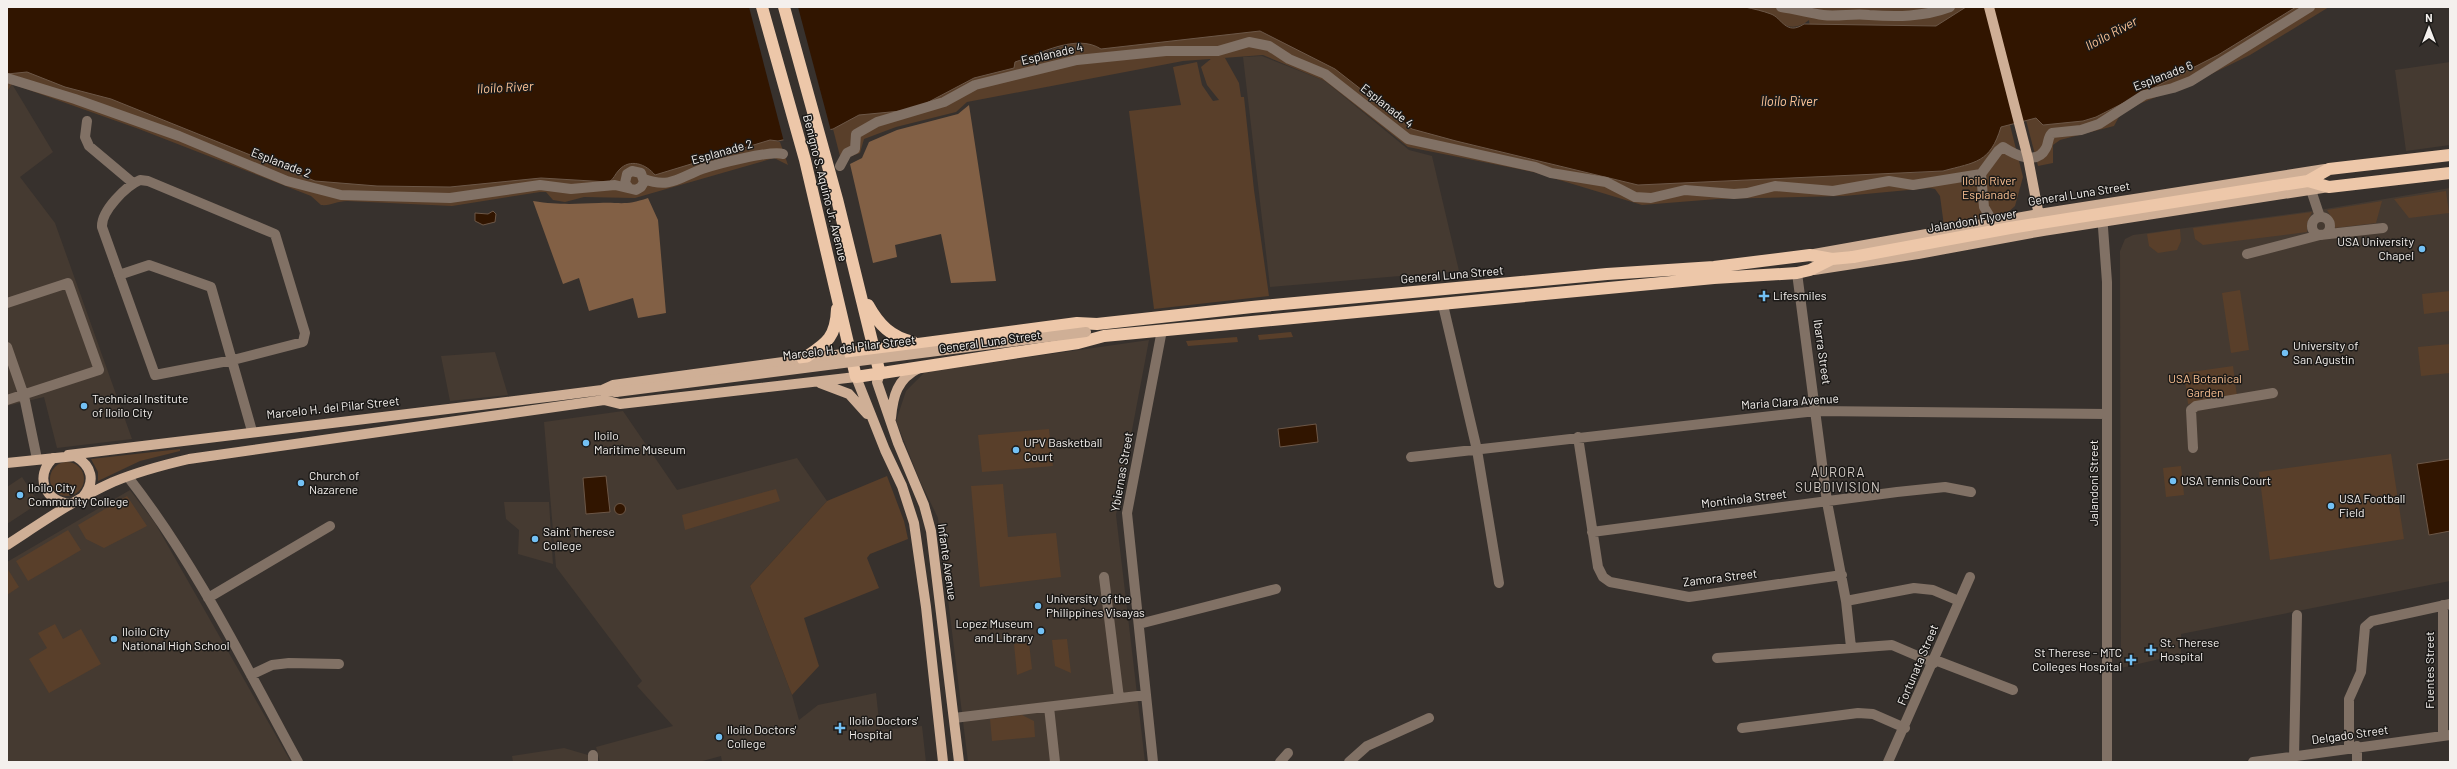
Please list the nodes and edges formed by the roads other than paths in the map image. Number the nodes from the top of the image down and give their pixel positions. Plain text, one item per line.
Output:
1 (762, 7) edge
2 (784, 7) edge
3 (1782, 7) edge
4 (1950, 7) edge
5 (1990, 7) edge
6 (2310, 7) edge
7 (7, 78) edge
8 (87, 121) dead end
9 (783, 154) dead end
10 (2450, 155) edge
11 (2028, 158) junction
12 (840, 166) dead end
13 (2329, 169) junction
14 (2450, 173) edge
15 (1981, 174) junction
16 (644, 180) junction
17 (133, 183) junction
18 (832, 183) junction
19 (2309, 186) junction
20 (811, 187) junction
21 (629, 188) junction
22 (2100, 205) junction
23 (2039, 214) junction
24 (1993, 222) junction
25 (2104, 223) junction
26 (2383, 228) dead end
27 (2043, 231) junction
28 (2322, 235) junction
29 (2247, 254) dead end
30 (1810, 255) junction
31 (1832, 259) junction
32 (1810, 270) junction
33 (1797, 273) junction
34 (119, 275) junction
35 (1480, 287) junction
36 (860, 290) junction
37 (837, 296) junction
38 (1482, 301) junction
39 (7, 303) edge
40 (1443, 305) junction
41 (1097, 324) junction
42 (1162, 330) junction
43 (1086, 332) junction
44 (1104, 336) junction
45 (920, 344) junction
46 (7, 347) edge
47 (875, 349) junction
48 (850, 353) junction
49 (803, 359) junction
50 (233, 360) junction
51 (923, 366) junction
52 (880, 374) junction
53 (856, 377) junction
54 (814, 381) junction
55 (2273, 393) dead end
56 (603, 395) junction
57 (24, 396) junction
58 (7, 400) edge
59 (1816, 411) junction
60 (2107, 414) junction
61 (890, 422) junction
62 (874, 423) junction
63 (252, 431) junction
64 (1578, 437) junction
65 (2193, 448) dead end
66 (1477, 450) junction
67 (68, 455) junction
68 (1411, 456) dead end
69 (53, 458) junction
70 (37, 459) junction
71 (7, 463) edge
72 (128, 476) junction
73 (1971, 492) dead end
74 (82, 498) junction
75 (1827, 502) junction
76 (71, 504) junction
77 (330, 526) dead end
78 (1592, 532) junction
79 (7, 545) edge
80 (1842, 575) junction
81 (1104, 577) dead end
82 (1970, 577) dead end
83 (1499, 582) dead end
84 (1276, 589) dead end
85 (208, 598) junction
86 (1846, 601) junction
87 (1959, 601) junction
88 (2446, 605) edge
89 (2296, 615) dead end
90 (1139, 624) junction
91 (1851, 647) junction
92 (1717, 658) dead end
93 (1934, 661) junction
94 (340, 664) dead end
95 (250, 676) junction
96 (2013, 690) dead end
97 (1146, 695) junction
98 (1118, 698) junction
99 (1049, 707) junction
100 (954, 718) junction
101 (1429, 718) dead end
102 (1742, 728) dead end
103 (1905, 728) junction
104 (2447, 735) edge
105 (2353, 747) junction
106 (1288, 753) dead end
107 (2288, 759) edge
108 (298, 762) edge
109 (943, 762) edge
110 (959, 762) edge
111 (1055, 762) edge
112 (1153, 762) edge
113 (1280, 762) edge
114 (1349, 762) edge
115 (1888, 762) edge
116 (2107, 762) edge
117 (2253, 762) edge
118 (2357, 762) edge

1 - 20 highway, Benigno S. Aquino Jr. Avenue
2 - 18 highway, Benigno S. Aquino Jr. Avenue
3 - 4 street
5 - 11 main road
6 - 11 street, Esplanade 6
7 - 21 street, Esplanade 2
8 - 17 street
9 - 16 street, Esplanade 2
10 - 13 highway, General Luna Street
11 - 15 street
11 - 23 main road
12 - 15 street, Esplanade 4
13 - 19 highway, General Luna Street
13 - 22 main road, General Luna Street
14 - 19 highway, General Luna Street
15 - 24 street
16 - 21 street
16 - 21 street, Esplanade 2
17 - 34 street
17 - 50 street
18 - 20 highway
18 - 36 highway, Benigno S. Aquino Jr. Avenue
19 - 25 main road, General Luna Street
19 - 28 street
19 - 31 highway, Jalandoni Flyover, bridge
20 - 37 highway, Benigno S. Aquino Jr. Avenue
22 - 23 main road, General Luna Street
22 - 25 street, Jalandoni Street
23 - 24 main road, General Luna Street
23 - 27 main road
24 - 30 main road, General Luna Street
25 - 27 main road, General Luna Street
25 - 60 street, Jalandoni Street
26 - 28 street
27 - 32 main road, General Luna Street
28 - 29 street
30 - 31 highway, General Luna Street
30 - 35 highway, General Luna Street
31 - 32 highway, General Luna Street
32 - 33 highway, General Luna Street
33 - 38 highway, General Luna Street
33 - 59 street, Ibarra Street
34 - 50 street
34 - 50 street
35 - 38 highway
35 - 41 highway, General Luna Street
36 - 45 highway
36 - 47 highway, Benigno S. Aquino Jr. Avenue
37 - 48 highway, Benigno S. Aquino Jr. Avenue
37 - 49 highway
38 - 40 highway, General Luna Street
39 - 57 street
40 - 42 highway, General Luna Street
40 - 66 street
41 - 43 main road, General Luna Street
41 - 45 highway, General Luna Street
42 - 44 highway, General Luna Street
42 - 90 street, Ybiernas Street
43 - 44 main road, General Luna Street
43 - 56 main road, Marcelo H. del Pilar Street, bridge
44 - 51 highway, General Luna Street
45 - 47 highway, General Luna Street
46 - 57 street
47 - 48 highway, Marcelo H. del Pilar Street
47 - 52 highway, Benigno S. Aquino Jr. Avenue
48 - 49 main road, Marcelo H. del Pilar Street
48 - 53 highway, Benigno S. Aquino Jr. Avenue
49 - 56 main road, Marcelo H. del Pilar Street
50 - 63 street
51 - 52 highway, General Luna Street
51 - 61 main road
52 - 53 highway, Marcelo H. del Pilar Street
52 - 61 main road, Infante Avenue
53 - 54 main road, Marcelo H. del Pilar Street
53 - 62 main road
54 - 56 main road, Marcelo H. del Pilar Street
54 - 62 main road
55 - 65 street
56 - 63 main road, Marcelo H. del Pilar Street
56 - 72 main road, Marcelo H. del Pilar Street
57 - 58 street
57 - 70 street
59 - 60 street, Maria Clara Avenue
59 - 64 street, Maria Clara Avenue
59 - 75 street, Ibarra Street
60 - 116 street, Jalandoni Street
61 - 100 main road, Infante Avenue
62 - 109 main road
63 - 67 main road, Marcelo H. del Pilar Street
64 - 66 street, Maria Clara Avenue
64 - 78 street, Zamora Street
66 - 68 street, Maria Clara Avenue
66 - 83 street
67 - 69 main road
67 - 74 main road
69 - 70 main road
69 - 76 main road
70 - 71 main road
72 - 74 main road, Marcelo H. del Pilar Street
72 - 85 street
73 - 75 street, Montinola Street
74 - 76 main road
75 - 78 street, Montinola Street
75 - 80 street, Ibarra Street
76 - 79 main road
77 - 85 street
78 - 80 street, Zamora Street
80 - 86 street, Ibarra Street
81 - 98 street
82 - 87 street, Fortunata Street
84 - 90 street
85 - 95 street
86 - 87 street
86 - 91 street, Ibarra Street
87 - 93 street, Fortunata Street
88 - 104 street, Fuentes Street
88 - 105 street, Fuentes Street
89 - 107 street
90 - 97 street, Ybiernas Street
91 - 92 street
91 - 93 street
93 - 96 street
93 - 103 street, Fortunata Street
94 - 95 street
95 - 108 street
97 - 98 street
97 - 112 street, Ybiernas Street
98 - 99 street
99 - 100 street
99 - 111 street
100 - 110 main road, Infante Avenue
101 - 114 street
102 - 103 street
103 - 115 street, Fortunata Street
104 - 105 street, Delgado Street
105 - 107 street, Delgado Street
105 - 118 street, Fuentes Street
106 - 113 street
107 - 117 street, Delgado Street

